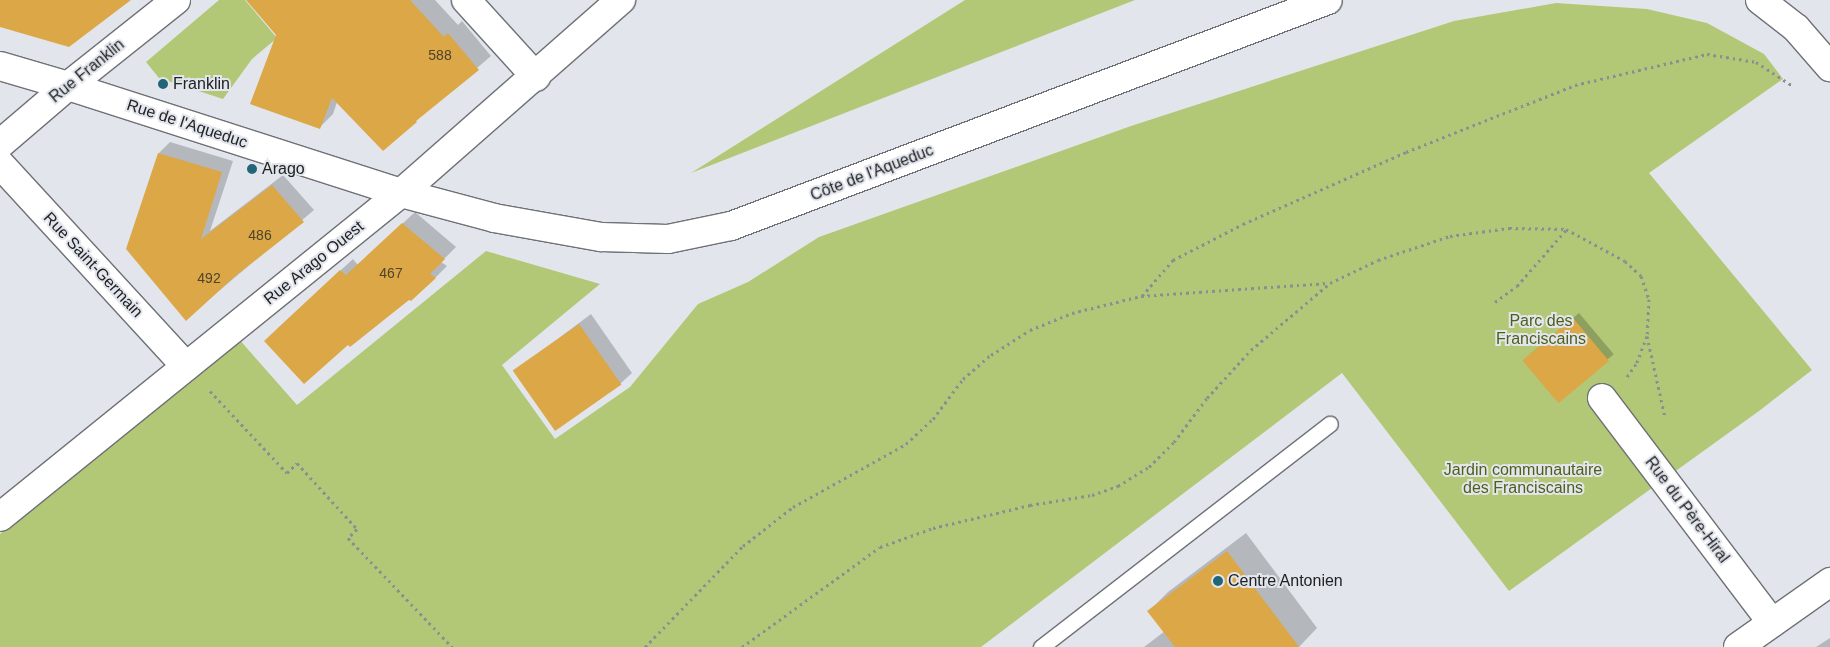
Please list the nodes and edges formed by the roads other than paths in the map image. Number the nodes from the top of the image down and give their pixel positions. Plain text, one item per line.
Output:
1 (176, 0) edge
2 (466, 0) edge
3 (622, 0) edge
4 (1328, 0) edge
5 (1760, 0) edge
6 (0, 66) edge
7 (1830, 67) edge
8 (536, 77) junction
9 (68, 86) junction
10 (0, 144) edge
11 (0, 164) edge
12 (401, 193) junction
13 (186, 366) junction
14 (1602, 398) road end
15 (1330, 424) dead end
16 (0, 517) edge
17 (1830, 582) edge
18 (1772, 623) junction
19 (1041, 647) edge
20 (1738, 647) edge

1 - 9 street, Rue Franklin
2 - 8 street
3 - 8 street, Rue Arago Ouest
4 - 12 street, Côte de l'Aqueduc
5 - 7 street
6 - 9 street, Rue de l'Aqueduc
8 - 12 street, Rue Arago Ouest
9 - 10 street, Rue Franklin
9 - 12 street, Rue de l'Aqueduc
11 - 13 street, Rue Saint-Germain
12 - 13 street, Rue Arago Ouest
13 - 16 street, Rue Arago Ouest
14 - 18 street, Rue du Père-Hiral
15 - 19 lane
17 - 18 street
18 - 20 street

